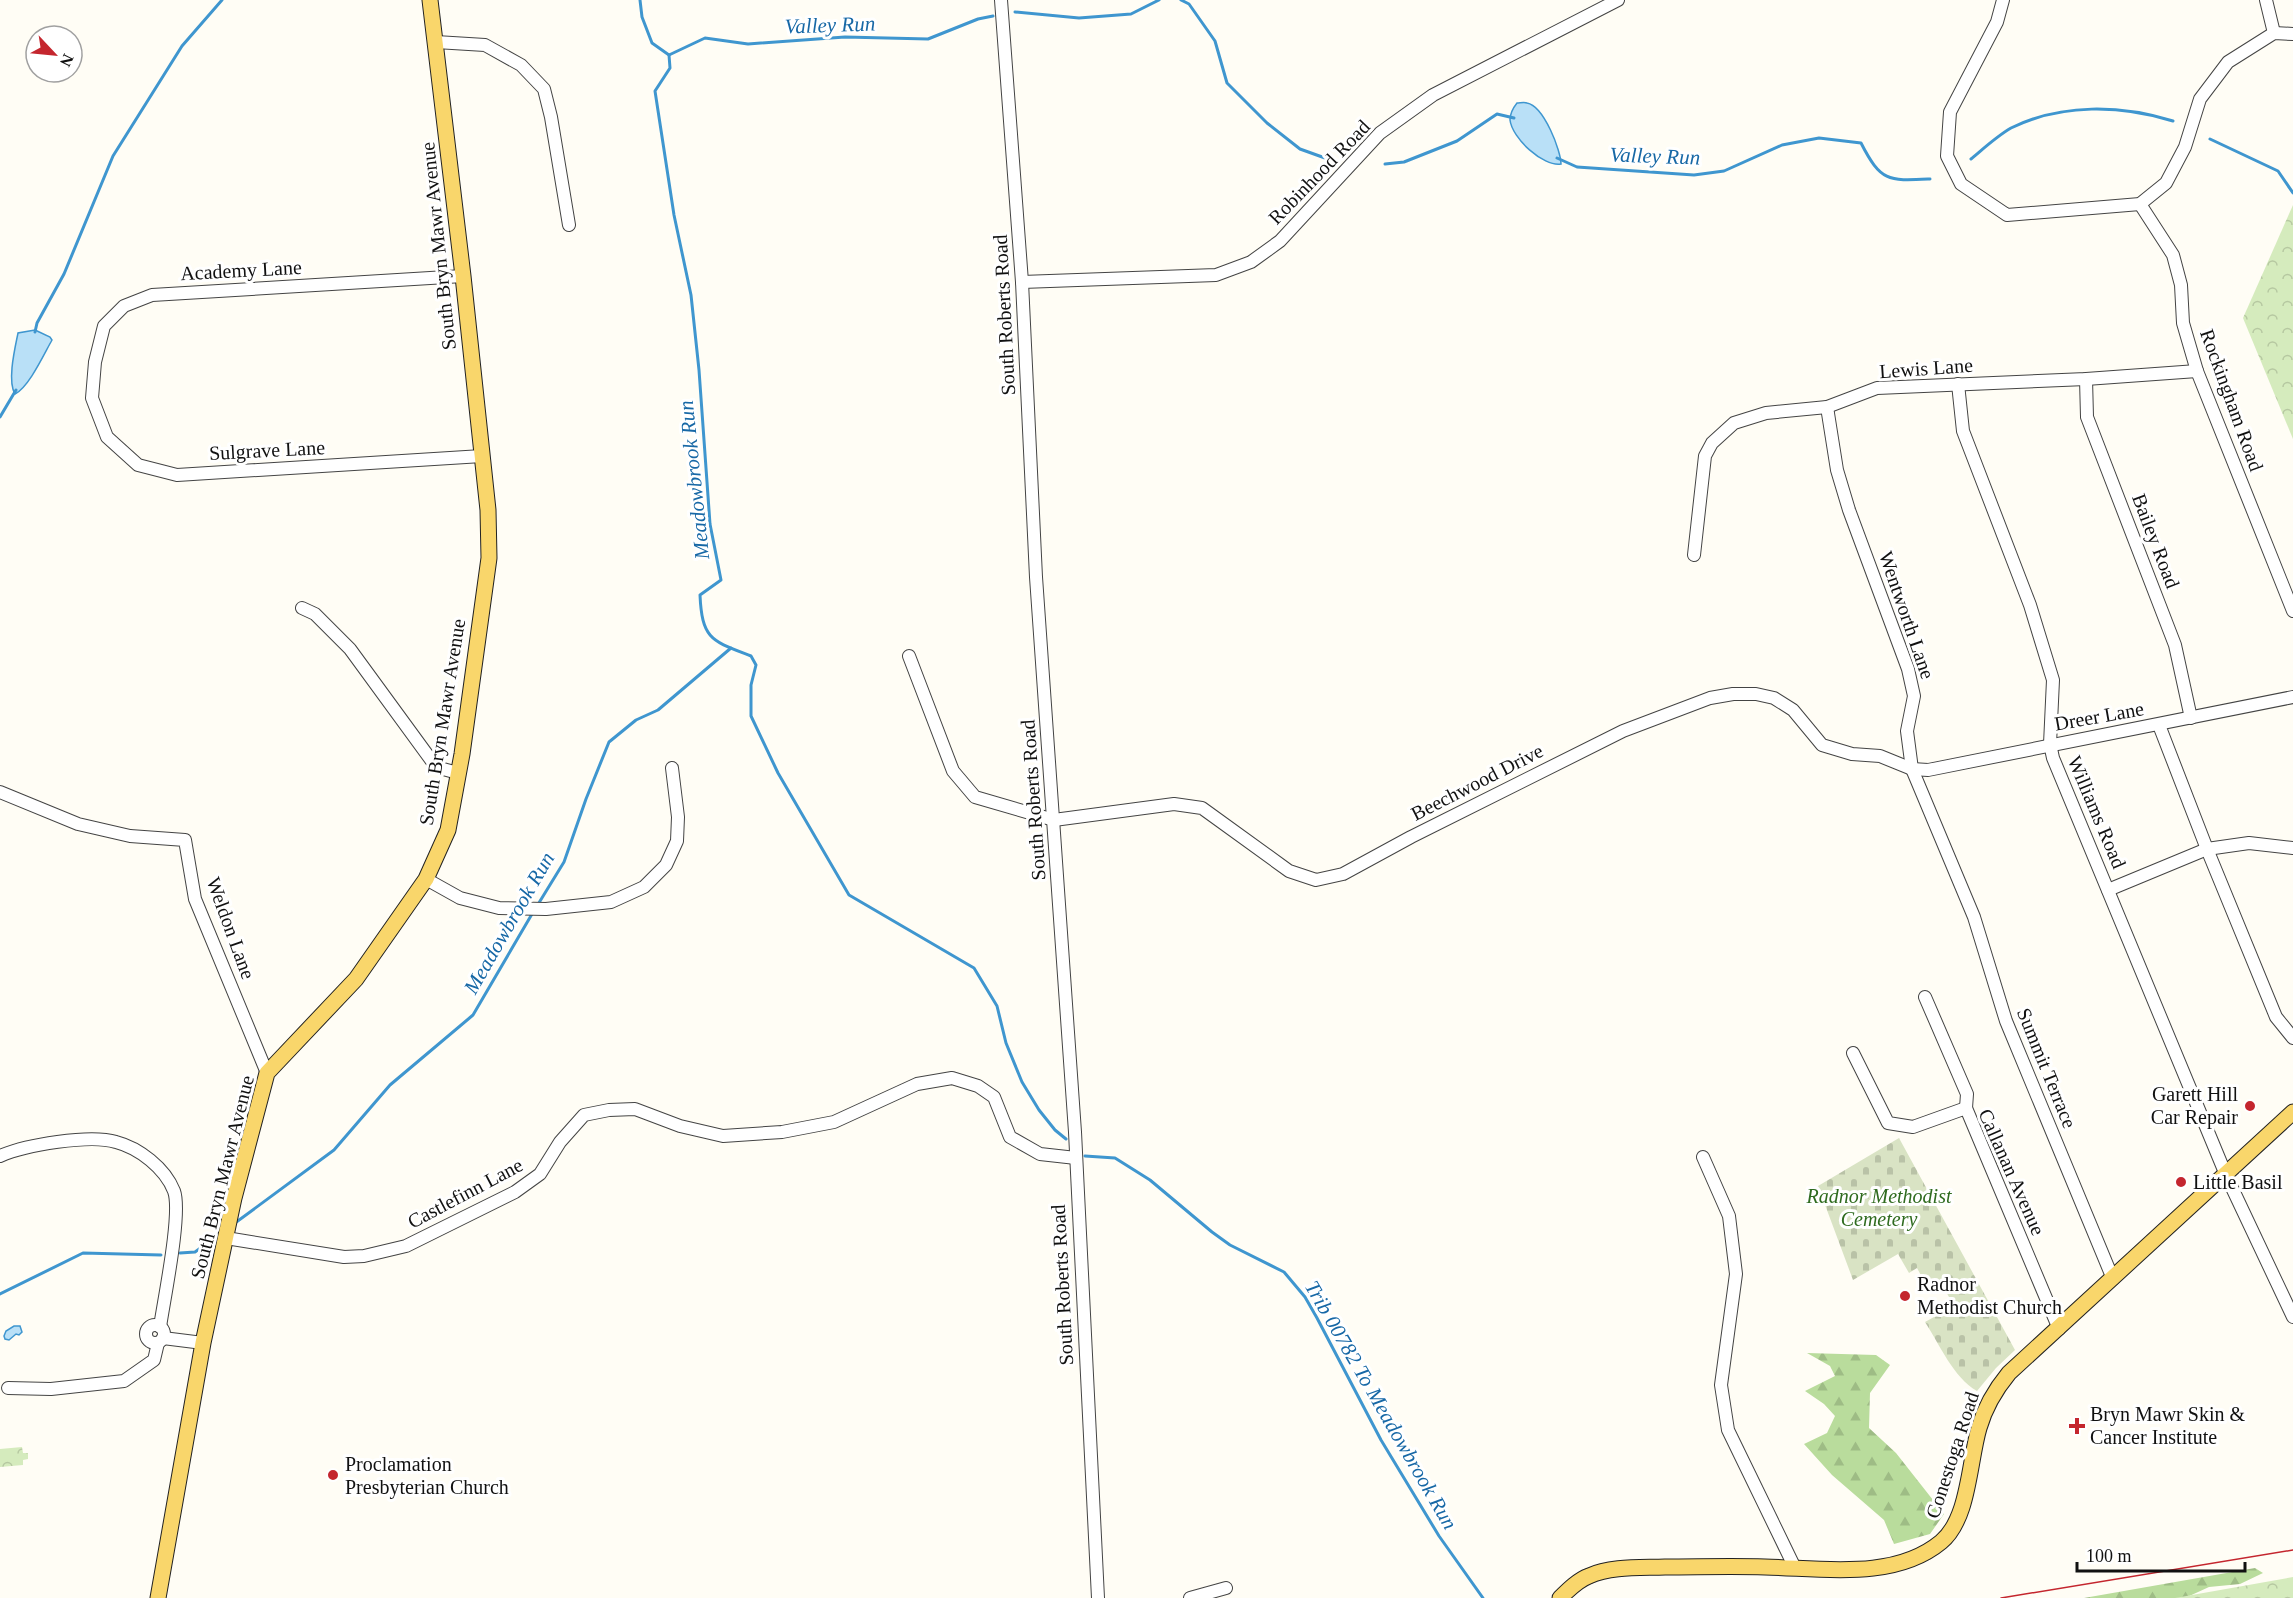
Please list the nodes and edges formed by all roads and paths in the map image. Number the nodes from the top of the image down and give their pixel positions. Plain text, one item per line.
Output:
1 (430, 0) edge
2 (1001, 0) edge
3 (1618, 0) edge
4 (2003, 0) edge
5 (2266, 0) edge
6 (2274, 33) junction
7 (2293, 34) edge
8 (436, 42) junction
9 (2140, 204) junction
10 (569, 225) dead end
11 (463, 276) junction
12 (1022, 282) junction
13 (2197, 371) junction
14 (2086, 379) junction
15 (1958, 384) junction
16 (92, 398) joint
17 (1827, 407) junction
18 (482, 456) junction
19 (1694, 555) dead end
20 (302, 608) dead end
21 (2293, 611) edge
22 (909, 656) dead end
23 (2293, 697) edge
24 (2191, 718) junction
25 (2159, 725) junction
26 (2050, 744) junction
27 (672, 768) dead end
28 (1912, 769) junction
29 (458, 773) junction
30 (0, 792) edge
31 (1054, 820) junction
32 (2293, 848) edge
33 (2207, 849) junction
34 (1954, 867) joint
35 (426, 879) junction
36 (2108, 890) junction
37 (1925, 997) dead end
38 (2293, 1038) edge
39 (1853, 1053) dead end
40 (267, 1073) junction
41 (1966, 1108) junction
42 (2293, 1112) edge
43 (0, 1156) edge
44 (1703, 1157) dead end
45 (1076, 1158) junction
46 (2226, 1175) junction
47 (227, 1235) junction
48 (2113, 1279) junction
49 (2293, 1317) edge
50 (2059, 1329) junction
51 (160, 1336) junction
52 (203, 1342) junction
53 (8, 1388) dead end
54 (1795, 1568) junction
55 (1226, 1588) dead end
56 (158, 1598) edge
57 (1098, 1598) edge
58 (1190, 1598) edge
59 (1560, 1598) edge

1 - 8 main road, South Bryn Mawr Avenue
2 - 12 street, South Roberts Road
3 - 12 street, Robinhood Road
4 - 9 street
5 - 6 street
6 - 7 street
6 - 9 street
8 - 10 street
8 - 11 main road, South Bryn Mawr Avenue
9 - 13 street, Rockingham Road
11 - 16 street, Academy Lane
11 - 18 main road, South Bryn Mawr Avenue
12 - 31 street, South Roberts Road
13 - 14 street, Lewis Lane
13 - 21 street, Rockingham Road
14 - 15 street, Lewis Lane
14 - 24 street, Bailey Road
15 - 17 street, Lewis Lane
15 - 26 street, Williams Road
16 - 18 street, Sulgrave Lane
17 - 19 street, Lewis Lane
17 - 28 street, Wentworth Lane
18 - 29 main road, South Bryn Mawr Avenue
20 - 29 street
22 - 31 street
23 - 24 street, Dreer Lane
24 - 25 street, Dreer Lane
25 - 26 street, Dreer Lane
25 - 33 street
26 - 28 street, Dreer Lane
26 - 36 street, Williams Road
27 - 35 street
28 - 31 street, Beechwood Drive
28 - 34 street, Wentworth Lane
29 - 35 main road, South Bryn Mawr Avenue
30 - 40 street, Weldon Lane
31 - 45 street, South Roberts Road
32 - 33 street
33 - 36 street
33 - 38 street
34 - 48 street, Summit Terrace
35 - 40 main road, South Bryn Mawr Avenue
36 - 46 street, Williams Road
37 - 41 street
39 - 41 street, Callanan Avenue
40 - 47 main road, South Bryn Mawr Avenue
41 - 50 street, Callanan Avenue
42 - 46 main road, Conestoga Road
43 - 51 street
44 - 54 street
45 - 47 street, Castlefinn Lane
45 - 57 street, South Roberts Road
46 - 48 main road, Conestoga Road
46 - 49 street, Williams Road
47 - 52 main road, South Bryn Mawr Avenue
48 - 50 main road, Conestoga Road
50 - 54 main road, Conestoga Road
51 - 52 street
51 - 53 street
52 - 56 main road, South Bryn Mawr Avenue
54 - 59 main road, Conestoga Road
55 - 58 street

